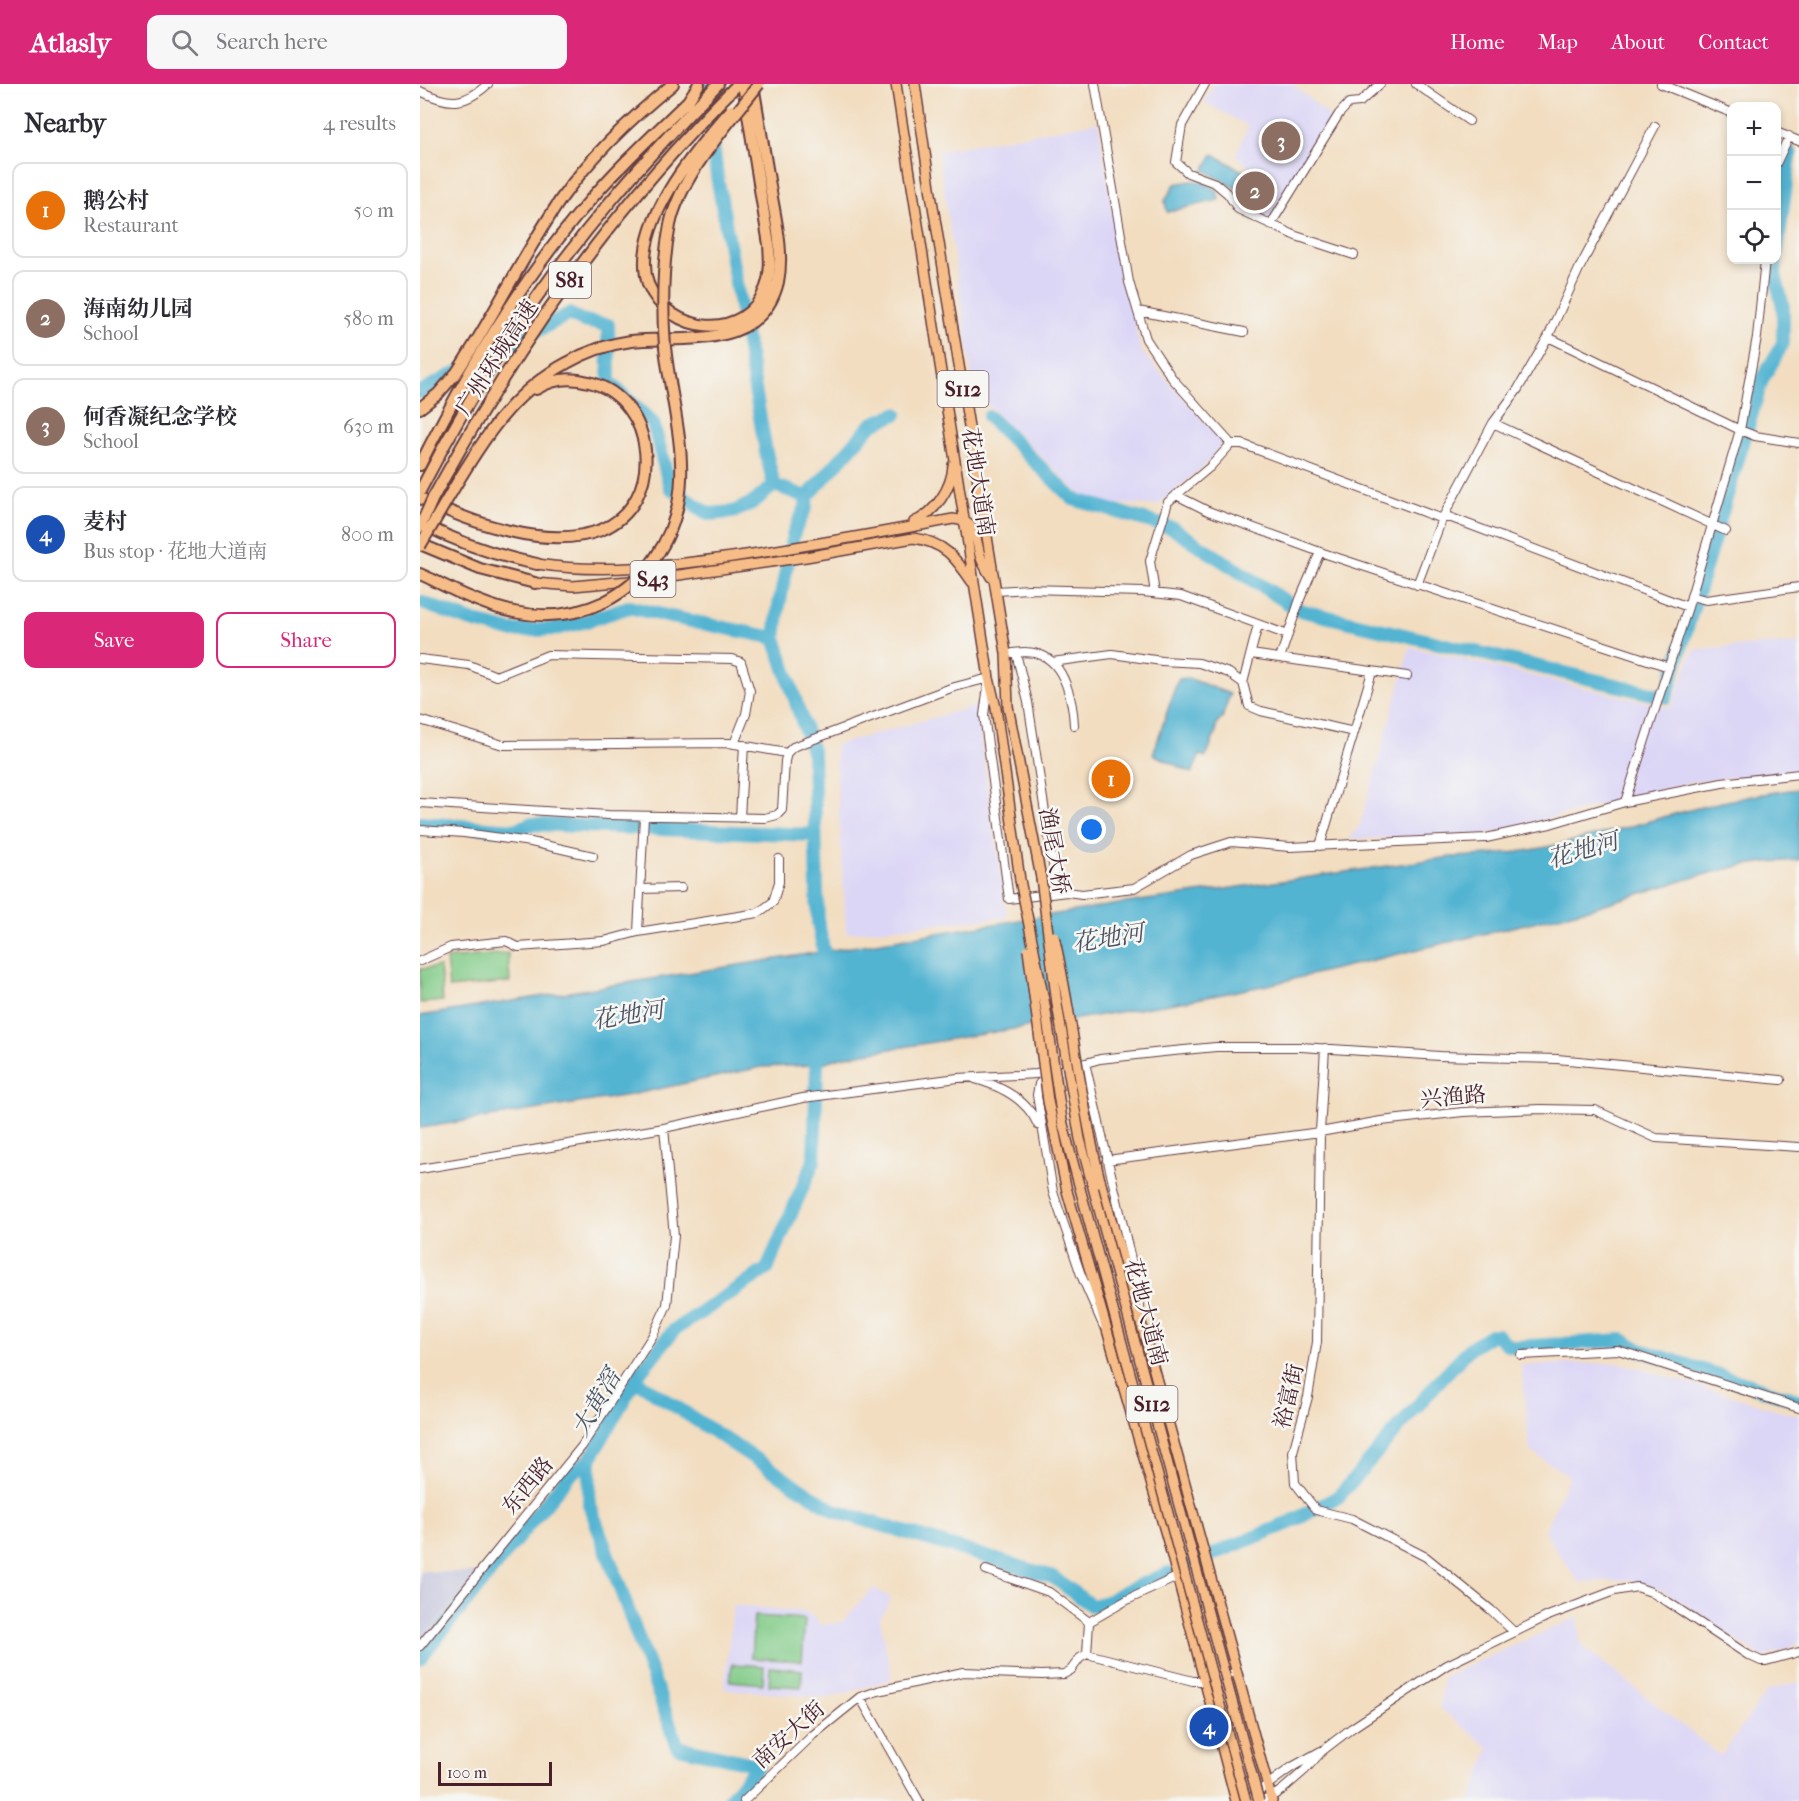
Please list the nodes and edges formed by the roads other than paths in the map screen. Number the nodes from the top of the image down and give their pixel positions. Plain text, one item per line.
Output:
1 (488, 84) edge
2 (673, 84) edge
3 (699, 84) edge
4 (718, 84) edge
5 (740, 84) edge
6 (754, 84) edge
7 (759, 84) edge
8 (896, 84) edge
9 (915, 84) edge
10 (1095, 84) edge
11 (1205, 84) edge
12 (1380, 84) edge
13 (1416, 84) edge
14 (1661, 84) edge
15 (1689, 84) edge
16 (420, 91) edge
17 (1682, 92) junction
18 (1727, 111) edge
19 (1469, 121) dead end
20 (1654, 126) dead end
21 (1781, 134) edge
22 (1789, 136) junction
23 (1799, 141) edge
24 (1780, 156) edge
25 (1271, 224) junction
26 (1354, 255) dead end
27 (1765, 264) edge
28 (1138, 311) junction
29 (1244, 332) dead end
30 (1548, 337) junction
31 (420, 408) edge
32 (1493, 423) junction
33 (1740, 430) junction
34 (1799, 443) edge
35 (1231, 444) junction
36 (954, 450) junction
37 (420, 465) edge
38 (420, 490) edge
39 (451, 493) junction
40 (1176, 495) junction
41 (420, 498) edge
42 (1442, 519) junction
43 (965, 522) junction
44 (420, 525) edge
45 (1712, 526) junction
46 (899, 528) junction
47 (1726, 531) dead end
48 (420, 545) edge
49 (1320, 552) junction
50 (537, 564) joint
51 (420, 574) edge
52 (535, 583) joint
53 (1417, 585) junction
54 (975, 587) junction
55 (995, 588) junction
56 (1799, 588) edge
57 (1155, 593) junction
58 (1691, 596) junction
59 (1688, 607) junction
60 (1258, 625) junction
61 (1288, 635) junction
62 (1011, 652) junction
63 (1251, 654) junction
64 (1280, 658) junction
65 (420, 659) edge
66 (1052, 663) junction
67 (1669, 667) junction
68 (1372, 672) junction
69 (1407, 676) dead end
70 (989, 678) junction
71 (1242, 683) junction
72 (1008, 706) joint
73 (420, 720) edge
74 (1074, 725) dead end
75 (1354, 732) junction
76 (734, 744) junction
77 (744, 745) junction
78 (790, 750) junction
79 (1799, 774) edge
80 (1625, 802) junction
81 (420, 803) edge
82 (740, 818) junction
83 (644, 819) junction
84 (420, 830) edge
85 (1320, 846) junction
86 (593, 856) dead end
87 (779, 859) dead end
88 (1041, 878) junction
89 (1020, 879) junction
90 (681, 888) dead end
91 (640, 889) junction
92 (1067, 892) junction
93 (638, 932) junction
94 (420, 961) edge
95 (1057, 1004) joint
96 (1325, 1048) junction
97 (1085, 1063) junction
98 (1050, 1072) junction
99 (958, 1078) junction
100 (1781, 1080) dead end
101 (664, 1128) junction
102 (1320, 1132) junction
103 (1043, 1135) junction
104 (1799, 1147) edge
105 (1107, 1160) junction
106 (420, 1169) edge
107 (1143, 1330) junction
108 (1111, 1340) junction
109 (1521, 1355) dead end
110 (1799, 1408) edge
111 (986, 1570) dead end
112 (1177, 1577) junction
113 (1089, 1622) junction
114 (1514, 1632) junction
115 (420, 1646) edge
116 (1799, 1652) edge
117 (1087, 1654) junction
118 (1237, 1672) junction
119 (1204, 1681) junction
120 (860, 1697) junction
121 (1322, 1751) junction
122 (1268, 1784) junction
123 (1272, 1799) edge
124 (744, 1801) edge
125 (919, 1801) edge
126 (1236, 1801) edge
127 (1245, 1801) edge
128 (1258, 1801) edge

1 - 16 street
2 - 31 highway
3 - 37 highway
4 - 38 highway, 广州环城高速 / S81
5 - 6 highway, bridge
5 - 44 highway, 广州环城高速 / S81, bridge
6 - 39 highway
7 - 51 highway, bridge
8 - 36 main road, 花地大道南 / S112
9 - 55 main road, 花地大道南 / S112
10 - 28 street
11 - 25 street
12 - 25 street
13 - 19 street
14 - 17 street
15 - 17 street
17 - 18 street
20 - 30 street
21 - 22 street
22 - 23 street
22 - 24 street
25 - 26 street
27 - 33 street
28 - 29 street
28 - 35 street
30 - 32 street
30 - 33 street
32 - 42 street
32 - 45 street
33 - 34 street
33 - 45 street
35 - 40 street
35 - 42 street
36 - 43 main road, 花地大道南 / S112
36 - 46 main road
39 - 41 highway
39 - 48 highway, bridge
40 - 49 street
40 - 57 street
42 - 53 street
42 - 59 street
43 - 46 main road, S43
43 - 54 main road, 花地大道南
43 - 55 main road
44 - 50 highway, S43
45 - 47 street
45 - 58 street
46 - 50 main road, S43
48 - 52 highway, S43
49 - 53 street
49 - 61 street
52 - 54 main road, S43
53 - 67 street
54 - 55 main road
54 - 70 main road, 花地大道南 / S112
55 - 57 street
55 - 62 main road, 花地大道南 / S112
56 - 58 street
57 - 60 street
58 - 59 street
59 - 67 street
60 - 61 street
60 - 63 street
61 - 64 street
62 - 66 street
62 - 72 main road, 花地大道南 / S112
62 - 92 street
63 - 64 street
63 - 71 street
64 - 68 street
65 - 76 street
66 - 71 street
66 - 74 street
67 - 80 street
68 - 69 street
68 - 75 street
70 - 78 street
70 - 89 main road, 花地大道南 / S112
70 - 92 street
71 - 75 street
72 - 88 main road, 渔尾大桥 / S112
73 - 76 street
75 - 85 street
76 - 77 street
77 - 78 street
77 - 82 street
78 - 82 street
79 - 80 street
80 - 85 street
81 - 83 street
82 - 83 street
83 - 91 street
84 - 86 street
85 - 92 street
87 - 93 street
88 - 95 main road, 渔尾大桥 / S112, bridge
88 - 107 main road, bridge
89 - 108 main road, bridge
89 - 127 main road, 花地大道南 / S112, bridge
90 - 91 street
91 - 93 street
93 - 94 street
95 - 128 main road, 花地大道南 / S112, bridge
96 - 97 street
96 - 100 street
96 - 102 street, 裕富街
97 - 98 street
97 - 105 street, 花地大道南
98 - 99 street
98 - 103 street, 花地大道南
99 - 101 street
99 - 103 street
101 - 106 street
101 - 115 street, 东西路
102 - 104 street, 兴渔路
102 - 105 street, 兴渔路
102 - 114 street, 裕富街
103 - 108 street, 花地大道南
105 - 107 street, 花地大道南
107 - 118 main road, 花地大道南
108 - 112 main road, 花地大道南
109 - 110 street
111 - 113 street
112 - 113 street
112 - 119 main road, 花地大道南
113 - 117 street
114 - 116 street
114 - 121 street
117 - 119 street
117 - 120 street
118 - 119 street
118 - 122 main road, 花地大道南
119 - 126 main road, 花地大道南
120 - 124 street, 南安大街
120 - 125 street
121 - 122 street
121 - 123 street
122 - 123 main road, 花地大道南
122 - 127 street
123 - 128 street

